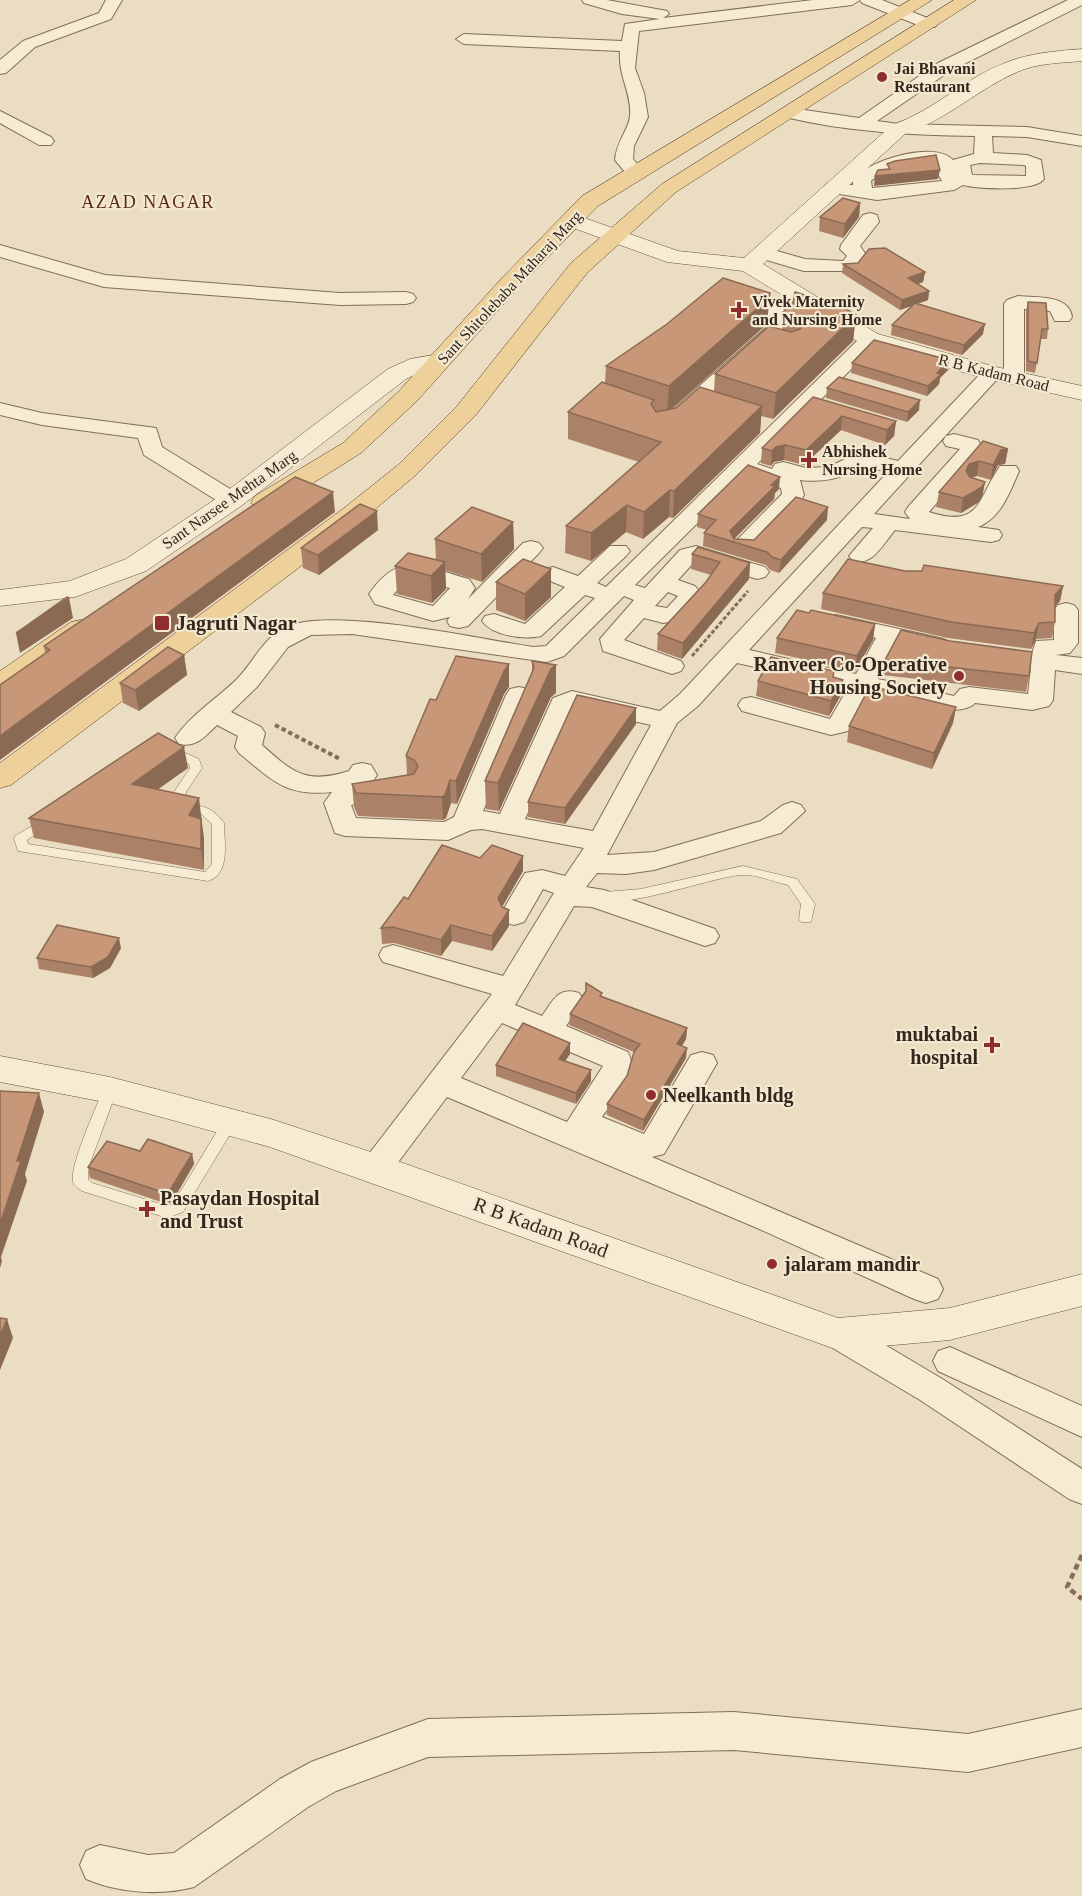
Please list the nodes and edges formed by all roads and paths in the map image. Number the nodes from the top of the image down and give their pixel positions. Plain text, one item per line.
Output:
1 (114, 0) edge
2 (590, 0) edge
3 (852, 0) edge
4 (868, 0) edge
5 (923, 0) edge
6 (967, 0) edge
7 (1080, 0) edge
8 (901, 14) junction
9 (702, 19) junction
10 (929, 24) junction
11 (464, 39) dead end
12 (0, 44) edge
13 (29, 44) junction
14 (629, 46) junction
15 (1082, 55) edge
16 (0, 69) edge
17 (791, 113) junction
18 (0, 116) edge
19 (861, 124) junction
20 (898, 129) junction
21 (983, 131) junction
22 (45, 141) dead end
23 (1082, 141) edge
24 (980, 158) dead end
25 (636, 174) junction
26 (833, 188) junction
27 (863, 190) junction
28 (573, 220) junction
29 (616, 234) junction
30 (542, 249) junction
31 (0, 251) edge
32 (756, 259) junction
33 (587, 260) junction
34 (801, 296) junction
35 (728, 297) edge
36 (406, 298) dead end
37 (763, 303) junction
38 (1062, 317) dead end
39 (870, 339) junction
40 (763, 341) junction
41 (789, 350) edge
42 (439, 361) junction
43 (1003, 376) junction
44 (1082, 393) edge
45 (694, 403) junction
46 (822, 406) junction
47 (0, 409) edge
48 (714, 410) edge
49 (756, 423) edge
50 (665, 424) edge
51 (780, 430) junction
52 (950, 430) junction
53 (764, 466) junction
54 (901, 470) junction
55 (1008, 471) dead end
56 (976, 485) edge
57 (999, 493) junction
58 (232, 500) junction
59 (891, 517) junction
60 (856, 519) junction
61 (991, 535) dead end
62 (743, 546) edge
63 (531, 548) dead end
64 (618, 551) dead end
65 (819, 559) junction
66 (757, 572) joint
67 (553, 574) dead end
68 (583, 586) junction
69 (617, 592) junction
70 (127, 596) edge
71 (651, 596) junction
72 (0, 598) edge
73 (775, 608) junction
74 (1066, 610) dead end
75 (98, 616) edge
76 (494, 621) dead end
77 (917, 626) edge
78 (891, 634) junction
79 (438, 639) junction
80 (1015, 649) edge
81 (732, 654) junction
82 (1045, 654) junction
83 (672, 666) joint
84 (1082, 666) edge
85 (861, 683) junction
86 (0, 684) edge
87 (519, 694) dead end
88 (751, 705) dead end
89 (216, 714) junction
90 (666, 720) junction
91 (252, 733) junction
92 (188, 738) joint
93 (5, 769) edge
94 (362, 771) joint
95 (405, 790) edge
96 (792, 811) dead end
97 (57, 814) edge
98 (465, 822) junction
99 (509, 824) junction
100 (595, 853) junction
101 (577, 894) junction
102 (806, 919) dead end
103 (550, 924) junction
104 (705, 936) dead end
105 (393, 955) dead end
106 (503, 999) junction
107 (568, 1000) dead end
108 (547, 1031) junction
109 (702, 1063) dead end
110 (0, 1069) edge
111 (441, 1082) junction
112 (499, 1087) dead end
113 (110, 1090) junction
114 (230, 1122) junction
115 (582, 1122) junction
116 (376, 1168) junction
117 (926, 1289) dead end
118 (1082, 1290) edge
119 (950, 1324) junction
120 (838, 1334) junction
121 (950, 1361) junction
122 (932, 1390) junction
123 (1082, 1422) edge
124 (1082, 1488) edge
125 (1082, 1555) edge
126 (1082, 1599) edge
127 (1082, 1728) edge
128 (100, 1865) dead end

1 - 13 street
2 - 9 street
3 - 9 street
4 - 8 street
5 - 8 main road, Sant Shitolebaba Maharaj Marg
6 - 10 main road, Sant Shitolebaba Maharaj Marg
7 - 19 street
8 - 10 street
8 - 25 main road, Sant Shitolebaba Maharaj Marg
9 - 14 street
10 - 17 main road, Sant Shitolebaba Maharaj Marg
11 - 14 street
12 - 13 street
13 - 16 street
14 - 25 street
15 - 20 street
17 - 19 street
17 - 29 main road, Sant Shitolebaba Maharaj Marg
18 - 22 street
19 - 20 street
20 - 21 street
20 - 26 street
21 - 23 street
21 - 24 street
25 - 28 main road, Sant Shitolebaba Maharaj Marg
26 - 27 street
26 - 32 street
26 - 32 street
27 - 27 street
28 - 29 street
28 - 30 main road, Sant Shitolebaba Maharaj Marg
29 - 32 street
29 - 33 main road, Sant Shitolebaba Maharaj Marg
30 - 33 main road
30 - 42 main road, Sant Shitolebaba Maharaj Marg
31 - 36 street
32 - 34 street, R B Kadam Road
33 - 93 main road, Sant Shitolebaba Maharaj Marg
34 - 37 street
34 - 39 street, R B Kadam Road
35 - 37 street
37 - 40 street
38 - 43 street
39 - 43 street, R B Kadam Road
39 - 46 street
40 - 41 street
40 - 45 street
42 - 58 street, Sant Narsee Mehta Marg
42 - 70 main road, Sant Shitolebaba Maharaj Marg
43 - 44 street, R B Kadam Road
43 - 52 street
45 - 48 street
45 - 50 street
46 - 51 street
46 - 53 street
47 - 58 street
49 - 51 street
51 - 53 street
52 - 54 street
52 - 57 street
52 - 59 street
53 - 54 street
53 - 62 street
53 - 69 street
54 - 60 street
55 - 57 street
56 - 57 street
58 - 72 street, Sant Narsee Mehta Marg
59 - 60 street
59 - 61 street
59 - 65 street
60 - 65 street
63 - 79 street
64 - 68 street
65 - 73 street
66 - 71 street
66 - 83 path
67 - 68 street
68 - 69 street
68 - 76 street
69 - 71 street
69 - 79 street
71 - 83 street
73 - 78 street
73 - 81 street
74 - 82 street
75 - 86 main road
77 - 78 street
78 - 85 street
79 - 89 street
80 - 82 street
81 - 85 street
81 - 90 street
82 - 84 street
82 - 85 street
85 - 88 street
87 - 98 street
89 - 91 street
89 - 92 street
90 - 99 street
90 - 100 street
91 - 94 path
91 - 94 street
92 - 97 lane
95 - 98 street
96 - 100 street
98 - 99 street
99 - 100 street
100 - 101 street
101 - 102 lane
101 - 103 street
101 - 103 street
101 - 104 street
103 - 106 street
105 - 106 street
106 - 108 street
106 - 111 street
107 - 108 street
108 - 115 street
109 - 115 street
110 - 113 street, R B Kadam Road
111 - 116 street
111 - 117 street
112 - 115 street
113 - 114 street, R B Kadam Road
113 - 114 lane
114 - 116 street, R B Kadam Road
116 - 120 street, R B Kadam Road
118 - 119 street, R B Kadam Road
119 - 120 street, R B Kadam Road
119 - 121 street
120 - 122 street
121 - 122 street
121 - 123 street
122 - 124 street
125 - 126 path
127 - 128 street

